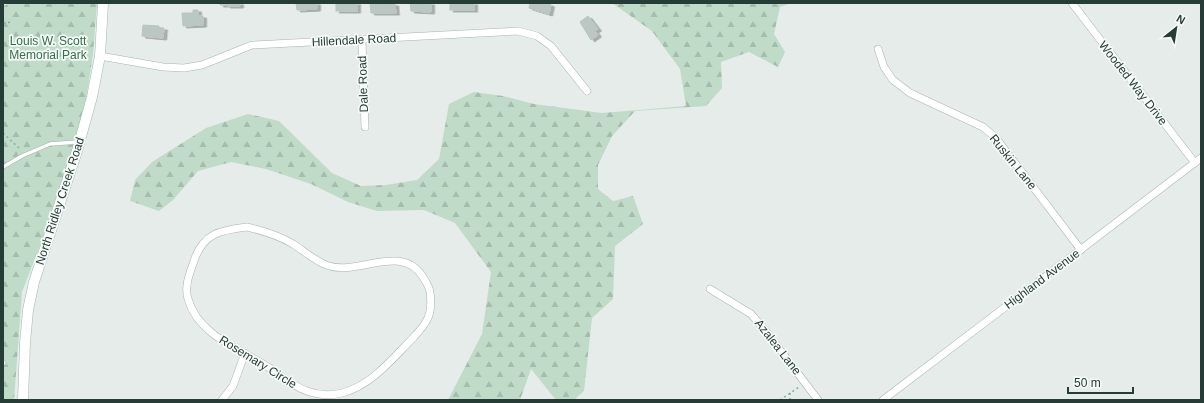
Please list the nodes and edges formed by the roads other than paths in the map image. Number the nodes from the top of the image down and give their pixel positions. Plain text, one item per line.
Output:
1 (103, 3) edge
2 (1072, 3) edge
3 (362, 40) junction
4 (878, 49) dead end
5 (100, 56) junction
6 (586, 91) dead end
7 (365, 127) dead end
8 (80, 142) junction
9 (1201, 158) edge
10 (1195, 163) junction
11 (3, 167) edge
12 (1081, 250) junction
13 (710, 289) dead end
14 (246, 354) junction
15 (23, 400) edge
16 (222, 400) edge
17 (818, 400) edge
18 (883, 400) edge

1 - 5 street, North Ridley Creek Road
2 - 10 street, Wooded Way Drive
3 - 5 street, Hillendale Road
3 - 6 street, Hillendale Road
3 - 7 street, Dale Road
4 - 12 street, Ruskin Lane
5 - 8 street, North Ridley Creek Road
8 - 11 lane
8 - 15 street, North Ridley Creek Road
9 - 10 street, Highland Avenue
10 - 12 street, Highland Avenue
12 - 18 street, Highland Avenue
13 - 17 street, Azalea Lane
14 - 14 street, Rosemary Circle
14 - 16 street

